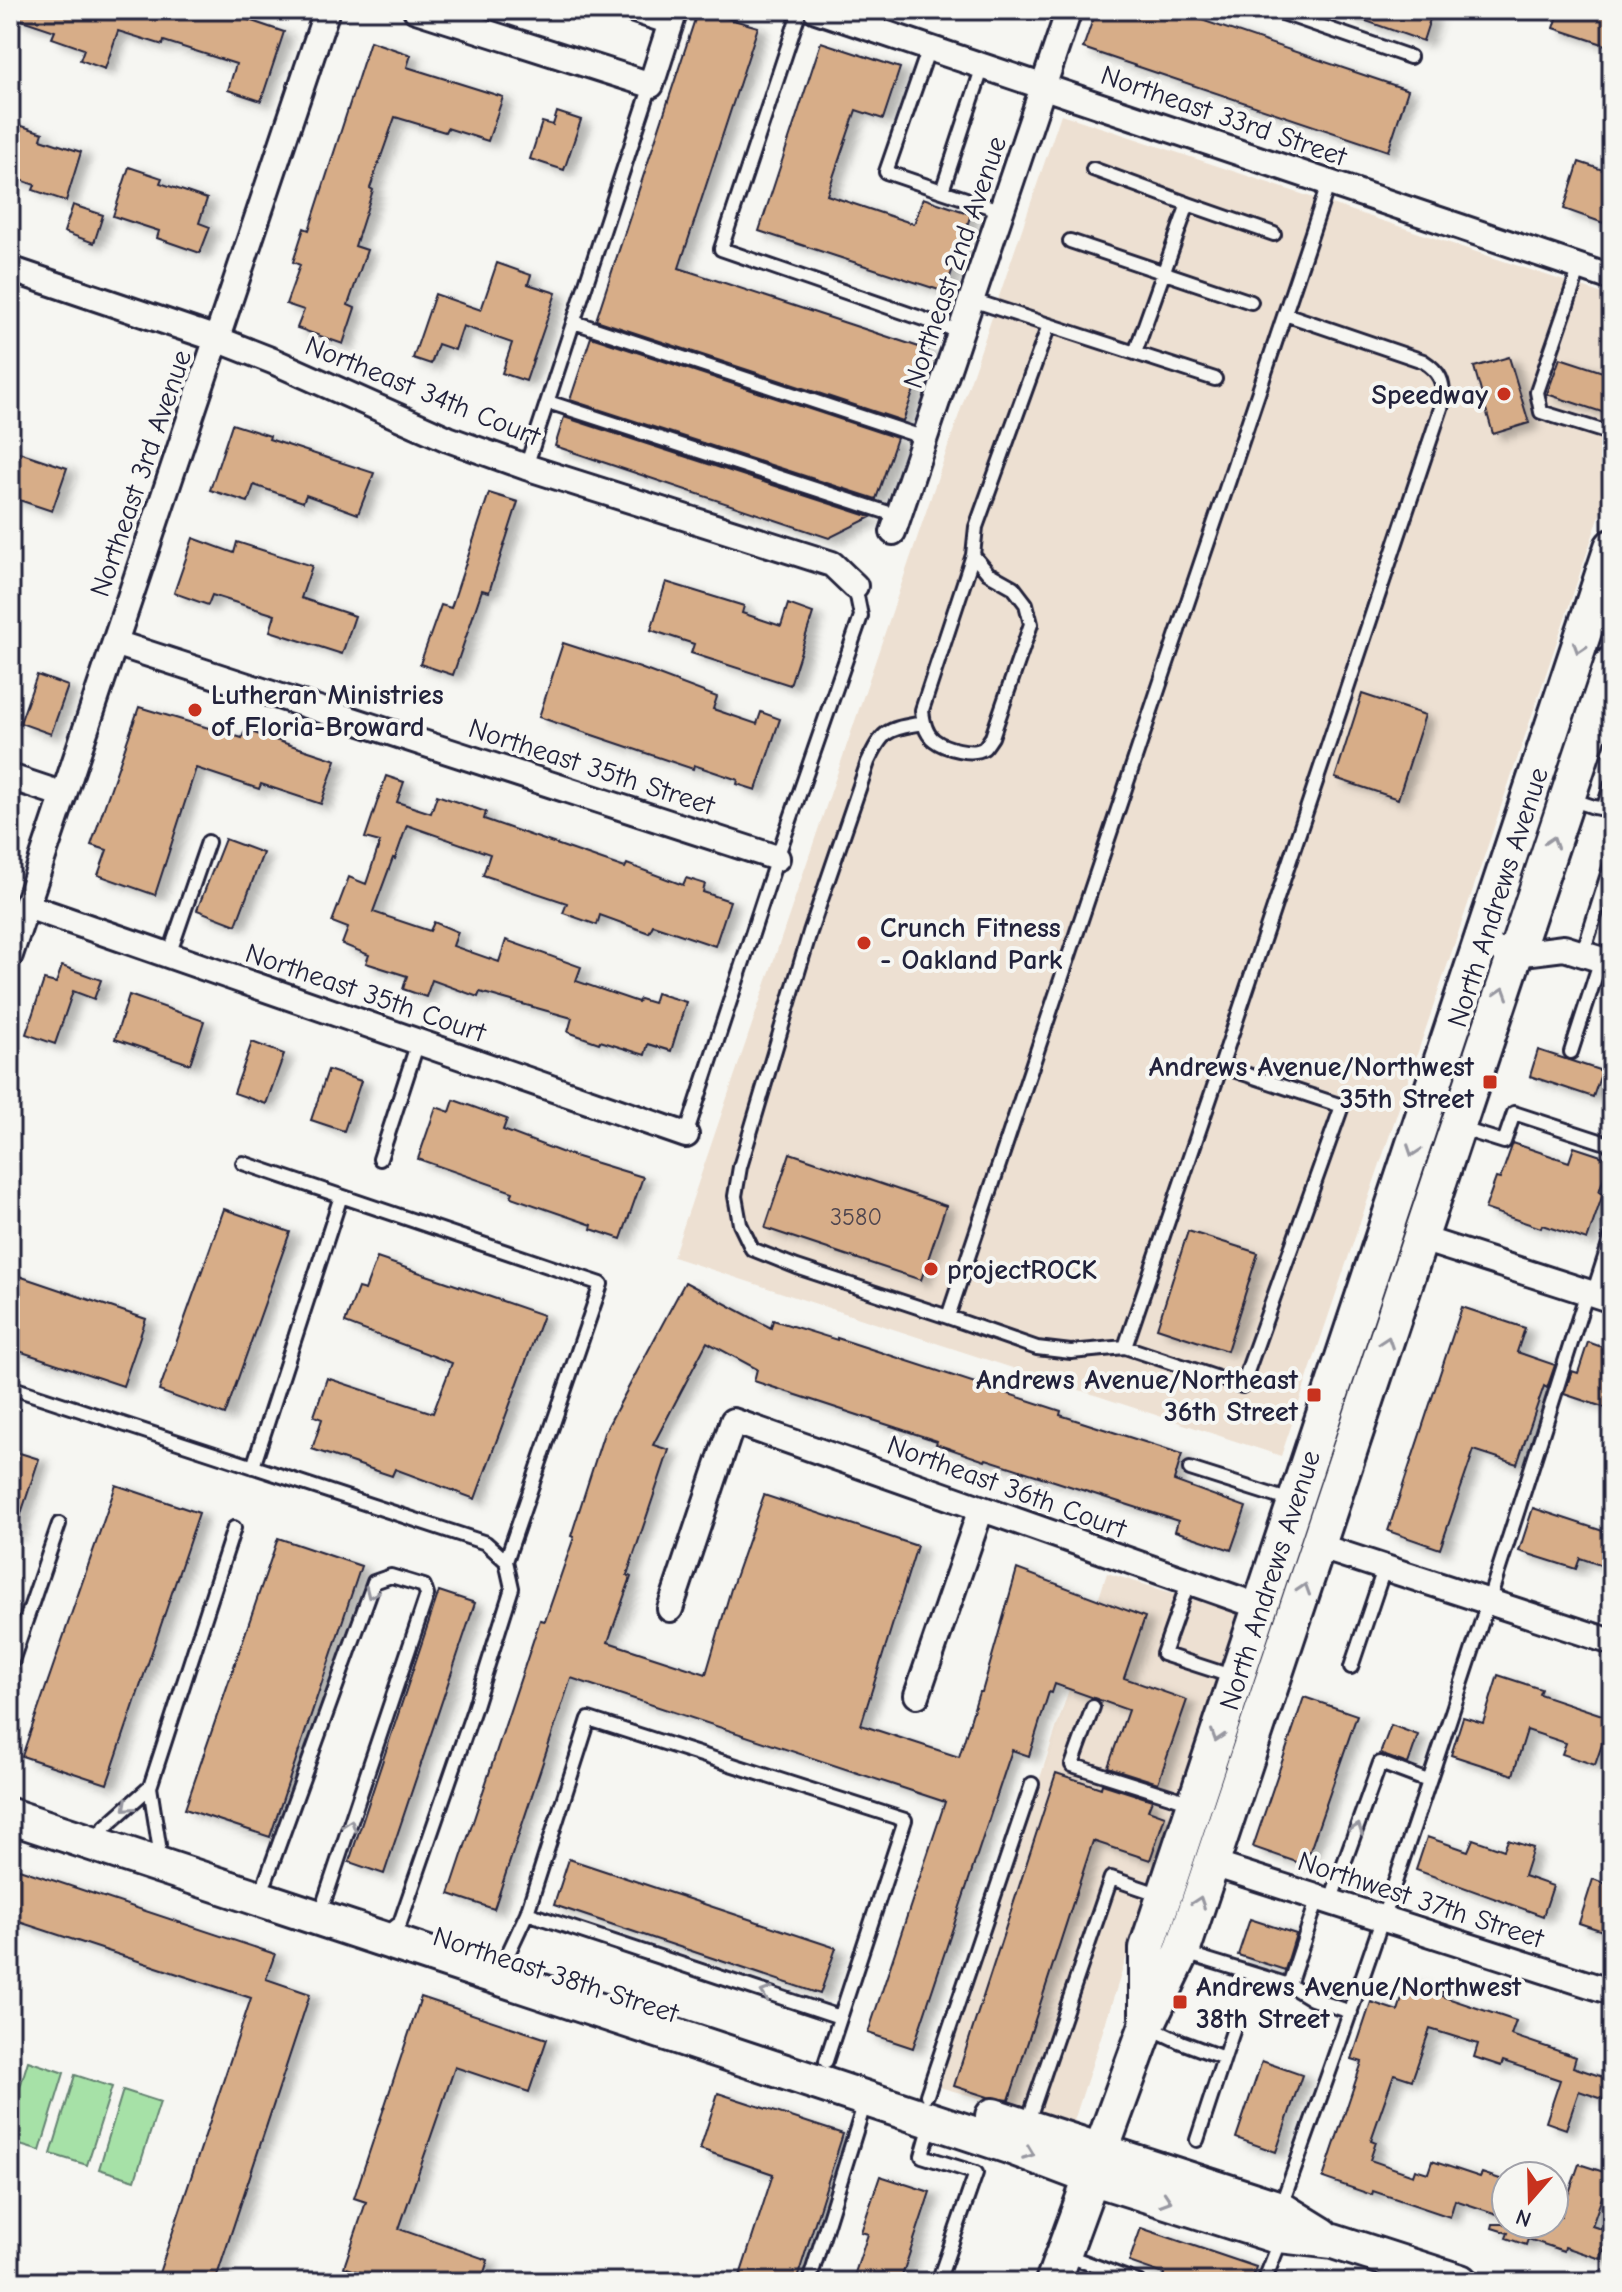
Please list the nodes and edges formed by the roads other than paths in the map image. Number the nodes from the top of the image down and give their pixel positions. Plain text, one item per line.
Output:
1 (327, 10) edge
2 (416, 10) edge
3 (615, 10) edge
4 (800, 10) edge
5 (816, 10) edge
6 (1069, 10) edge
7 (1274, 10) edge
8 (672, 19) edge
9 (929, 48) junction
10 (1410, 57) dead end
11 (983, 66) junction
12 (651, 85) junction
13 (1045, 87) junction
14 (1093, 169) dead end
15 (1329, 182) junction
16 (942, 191) junction
17 (1188, 204) junction
18 (1002, 211) junction
19 (1274, 234) dead end
20 (1070, 241) dead end
21 (1580, 267) junction
22 (10, 269) edge
23 (1163, 274) junction
24 (1612, 278) edge
25 (972, 300) junction
26 (1251, 302) dead end
27 (1285, 314) junction
28 (574, 322) junction
29 (1049, 325) junction
30 (961, 332) junction
31 (217, 339) junction
32 (1135, 353) junction
33 (1215, 379) dead end
34 (548, 402) junction
35 (1612, 434) edge
36 (925, 438) junction
37 (526, 467) junction
38 (896, 524) joint
39 (1612, 547) edge
40 (973, 555) junction
41 (855, 586) joint
42 (115, 643) junction
43 (1612, 664) edge
44 (1605, 707) edge
45 (923, 723) junction
46 (10, 777) edge
47 (1612, 783) edge
48 (1550, 792) junction
49 (64, 795) junction
50 (1608, 809) edge
51 (208, 842) dead end
52 (777, 858) junction
53 (1612, 861) edge
54 (27, 906) junction
55 (1494, 906) junction
56 (1528, 916) junction
57 (1481, 944) junction
58 (1515, 954) junction
59 (10, 955) edge
60 (169, 955) junction
61 (1590, 956) edge
62 (418, 1042) junction
63 (1571, 1052) dead end
64 (1221, 1066) junction
65 (1458, 1128) junction
66 (686, 1135) joint
67 (1612, 1145) edge
68 (380, 1159) dead end
69 (243, 1163) dead end
70 (341, 1196) junction
71 (1612, 1235) edge
72 (1422, 1239) junction
73 (1597, 1295) edge
74 (948, 1317) junction
75 (1125, 1347) junction
76 (10, 1387) edge
77 (253, 1467) junction
78 (1190, 1469) dead end
79 (1294, 1502) junction
80 (981, 1509) junction
81 (59, 1524) dead end
82 (234, 1528) dead end
83 (1318, 1546) junction
84 (506, 1561) junction
85 (1385, 1566) junction
86 (1188, 1583) junction
87 (1489, 1601) junction
88 (1261, 1607) junction
89 (670, 1609) dead end
90 (1612, 1642) edge
91 (1280, 1663) junction
92 (10, 1667) edge
93 (1351, 1667) dead end
94 (1237, 1678) junction
95 (917, 1695) dead end
96 (1093, 1707) dead end
97 (1428, 1781) junction
98 (1032, 1784) dead end
99 (150, 1787) junction
100 (10, 1795) edge
101 (1195, 1804) junction
102 (10, 1816) edge
103 (105, 1827) junction
104 (159, 1845) junction
105 (1213, 1864) junction
106 (266, 1880) junction
107 (1165, 1895) junction
108 (325, 1899) junction
109 (1324, 1900) junction
110 (527, 1913) junction
111 (1381, 1918) junction
112 (390, 1931) junction
113 (1182, 1952) junction
114 (506, 1958) junction
115 (1289, 1985) junction
116 (1612, 1992) edge
117 (1351, 2012) junction
118 (840, 2017) junction
119 (1237, 2019) dead end
120 (1147, 2025) junction
121 (1224, 2058) junction
122 (826, 2061) junction
123 (866, 2099) junction
124 (930, 2108) junction
125 (1026, 2127) junction
126 (1197, 2140) dead end
127 (1097, 2164) junction
128 (1281, 2222) junction
129 (1058, 2268) edge
130 (809, 2282) edge
131 (938, 2282) edge
132 (1138, 2282) edge
133 (1264, 2282) edge
134 (1460, 2282) edge

1 - 31 street, Northeast 3rd Avenue
2 - 12 street
3 - 8 lane
4 - 30 lane
5 - 9 street, Northeast 33rd Street
6 - 13 street, Northeast 2nd Avenue
7 - 10 lane
8 - 12 street
9 - 11 street, Northeast 33rd Street
9 - 16 lane
11 - 13 street, Northeast 33rd Street
11 - 16 lane
12 - 28 lane
13 - 15 street, Northeast 33rd Street
13 - 18 street, Northeast 2nd Avenue
14 - 17 lane
15 - 21 street, Northeast 33rd Street
15 - 27 lane
16 - 18 lane
17 - 19 lane
17 - 23 lane
18 - 25 street, Northeast 2nd Avenue
20 - 23 lane
21 - 24 street, Northeast 33rd Street
21 - 35 lane
22 - 31 street, Northeast 34th Court
23 - 26 lane
23 - 32 lane
25 - 29 lane
25 - 30 street, Northeast 2nd Avenue
27 - 64 lane
27 - 74 lane
28 - 34 lane
28 - 36 lane
29 - 32 lane
29 - 40 lane
30 - 36 street, Northeast 2nd Avenue
31 - 37 street, Northeast 34th Court
31 - 42 street, Northeast 3rd Avenue
32 - 33 lane
34 - 37 lane
34 - 38 lane
36 - 38 street, Northeast 2nd Avenue
37 - 41 street, Northeast 34th Court
39 -> 48 main road, North Andrews Avenue
40 - 45 lane
40 - 45 lane
41 - 52 lane
42 - 49 street, Northeast 3rd Avenue
42 - 52 street, Northeast 35th Street
43 - 44 main road, North Andrews Avenue
44 - 48 main road, North Andrews Avenue
45 - 74 lane
46 - 49 street
47 - 50 lane
48 - 50 lane
48 - 55 main road, North Andrews Avenue
56 -> 48 main road, North Andrews Avenue
49 - 54 street, Northeast 3rd Avenue
51 - 60 lane
52 - 66 lane
53 - 61 lane
54 - 59 street, Northeast 3rd Avenue
54 - 60 street, Northeast 35th Court
55 - 56 street
55 - 57 main road, North Andrews Avenue
56 - 58 main road, North Andrews Avenue
56 - 61 street
57 - 58 street
57 -> 79 main road, North Andrews Avenue
58 - 61 street
65 -> 58 main road, North Andrews Avenue
60 - 62 street, Northeast 35th Court
61 - 63 lane
62 - 66 street, Northeast 35th Court
62 - 68 lane
64 - 75 lane
64 - 75 lane
65 - 67 lane
65 - 72 main road, North Andrews Avenue
69 - 70 lane
70 - 77 lane
70 - 84 lane
71 - 73 lane
72 - 73 street
83 -> 72 main road, North Andrews Avenue
73 - 87 lane
74 - 75 lane
76 - 77 lane
77 - 84 lane
78 - 79 lane
79 - 83 main road
79 - 88 main road, North Andrews Avenue
80 - 86 street, Northeast 36th Court
80 - 89 street, Northeast 36th Court
80 - 95 street
81 - 92 lane
82 - 99 lane
83 - 85 street
91 -> 83 main road, North Andrews Avenue
84 - 112 lane
85 - 87 street
85 - 93 lane
86 - 88 street, Northeast 36th Court
86 - 94 lane
87 - 90 street
87 - 97 lane
88 - 91 main road
88 - 94 main road, North Andrews Avenue
91 - 105 main road, North Andrews Avenue
94 -> 101 main road, North Andrews Avenue
96 - 101 lane
109 -> 97 lane
97 - 111 lane
98 - 124 lane
99 -> 103 lane
99 - 104 lane
100 - 103 main road, Northeast 38th Street
101 - 107 main road, North Andrews Avenue
102 - 112 main road, Northeast 38th Street
103 - 104 main road, Northeast 38th Street
104 - 106 main road, Northeast 38th Street
105 - 109 street, Northwest 37th Street
113 -> 105 main road, North Andrews Avenue
106 - 108 main road, Northeast 38th Street
108 -> 106 lane
107 - 120 main road, North Andrews Avenue
107 - 125 lane
108 - 112 main road, Northeast 38th Street
109 - 111 street, Northwest 37th Street
109 - 115 lane
110 - 114 lane
118 -> 110 lane
110 - 118 lane
111 - 116 street, Northwest 37th Street
111 - 117 lane
112 - 114 main road, Northeast 38th Street
112 - 123 main road, Northeast 38th Street
113 - 115 lane
113 - 120 main road, North Andrews Avenue
114 - 122 main road, Northeast 38th Street
115 - 117 lane
117 - 128 lane
118 - 122 lane
119 - 121 lane
120 - 121 lane
120 - 127 main road, North Andrews Avenue
121 - 126 lane
122 - 124 main road, Northeast 38th Street
123 - 124 main road, Northeast 38th Street
123 - 130 lane
124 - 125 main road, Northeast 38th Street
124 -> 127 main road, Northeast 38th Street
124 - 131 lane
125 - 127 main road, Northeast 38th Street
127 - 128 main road
127 - 129 main road, North Andrews Avenue
128 - 133 lane
128 - 134 main road
129 - 132 lane

